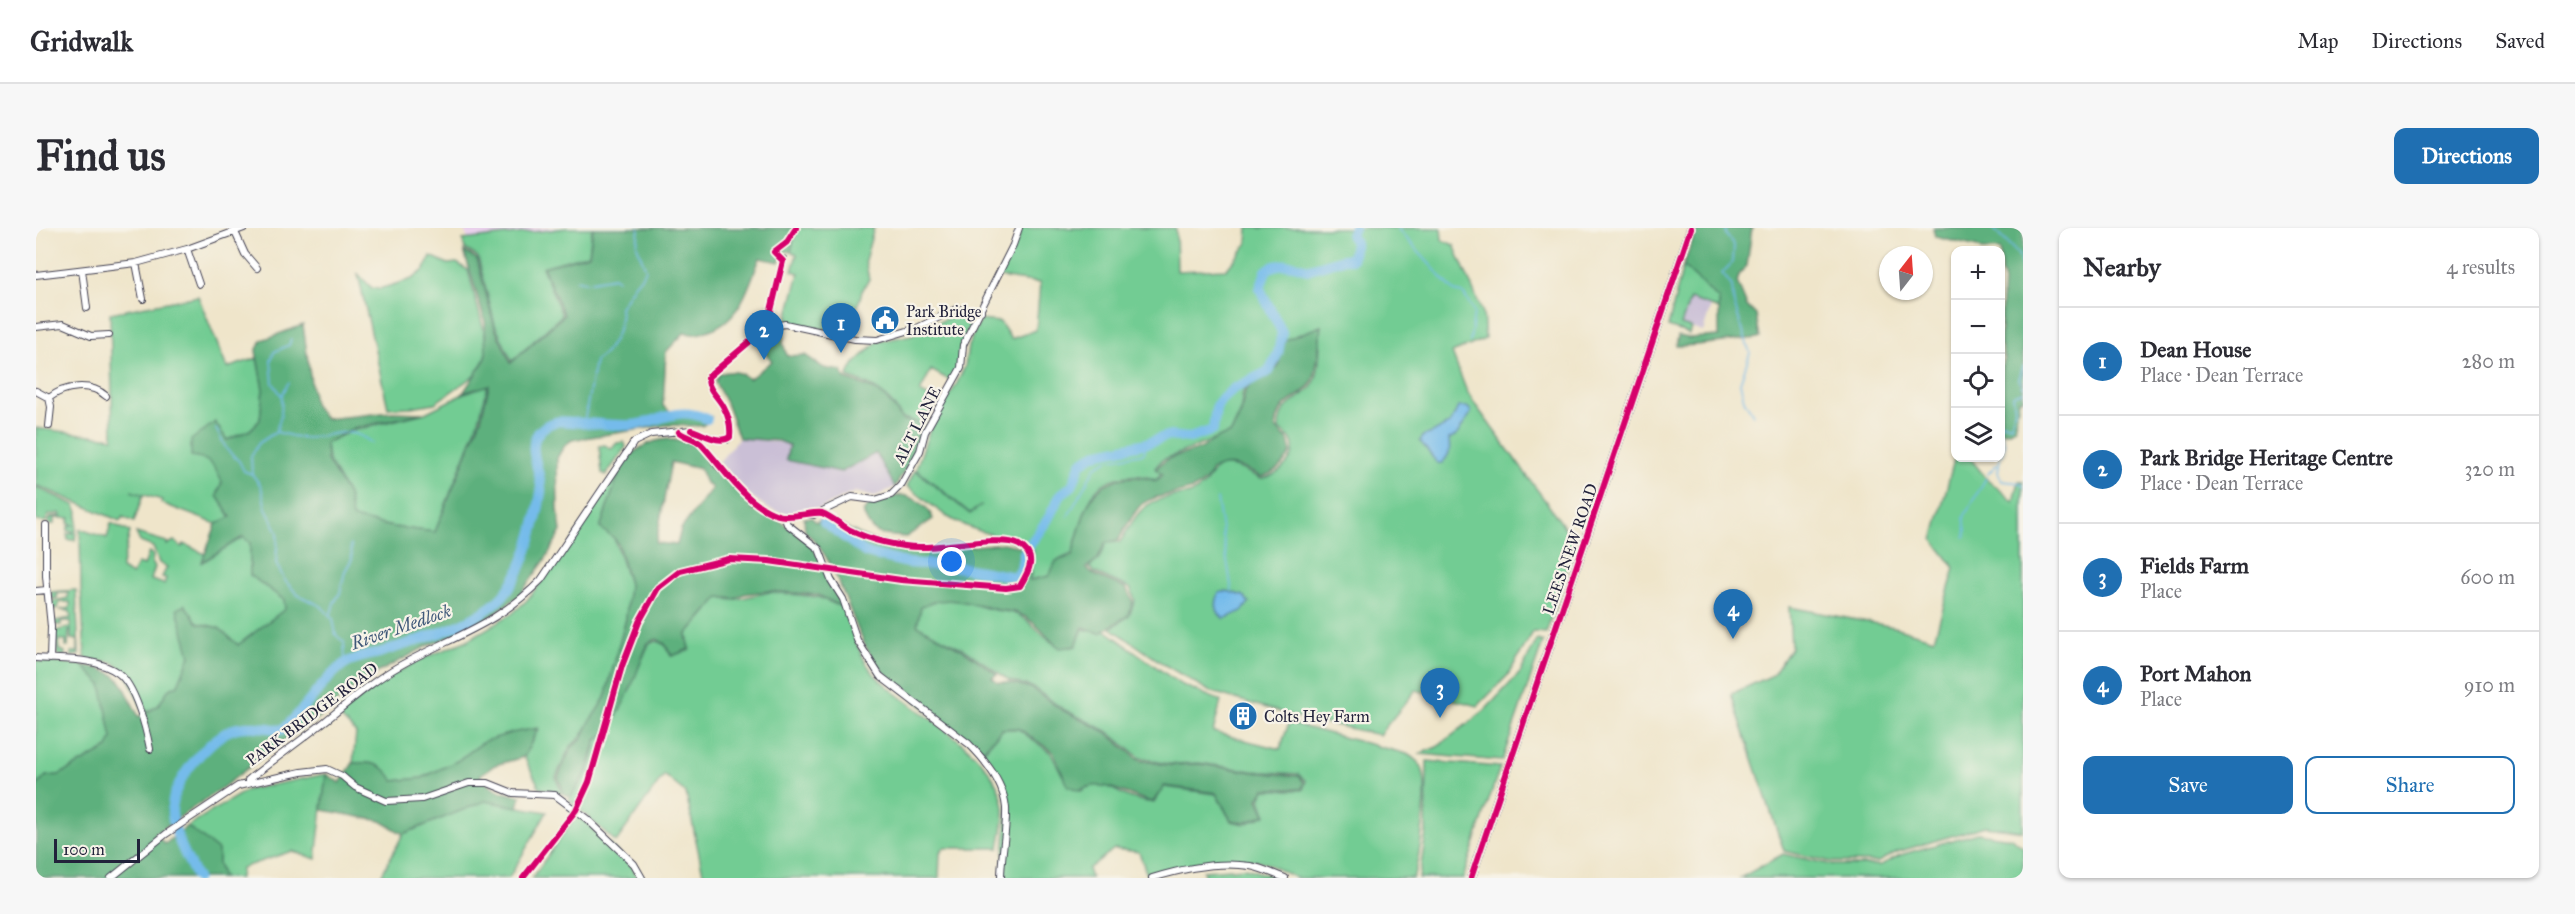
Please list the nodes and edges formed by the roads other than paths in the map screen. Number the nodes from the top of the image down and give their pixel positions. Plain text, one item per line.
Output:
1 (244, 228) edge
2 (1018, 228) edge
3 (1691, 228) edge
4 (235, 231) junction
5 (187, 249) junction
6 (783, 259) dead end
7 (136, 263) junction
8 (257, 268) dead end
9 (82, 270) junction
10 (36, 275) edge
11 (199, 284) dead end
12 (143, 299) dead end
13 (87, 308) dead end
14 (981, 311) junction
15 (36, 327) edge
16 (767, 327) junction
17 (109, 335) dead end
18 (36, 391) edge
19 (106, 396) dead end
20 (49, 398) junction
21 (49, 426) dead end
22 (679, 432) junction
23 (784, 516) junction
24 (46, 525) dead end
25 (38, 542) dead end
26 (45, 544) junction
27 (47, 590) junction
28 (36, 591) edge
29 (36, 658) edge
30 (50, 659) junction
31 (150, 749) dead end
32 (248, 783) junction
33 (111, 878) edge
34 (642, 878) edge
35 (1001, 878) edge
36 (1152, 878) edge
37 (1285, 878) edge
38 (1471, 878) edge

1 - 4 street
2 - 14 street, ALT LANE
3 - 38 main road, LEES NEW ROAD
4 - 5 street
4 - 8 street
5 - 7 street
5 - 11 street
6 - 16 street
7 - 9 street
7 - 12 street
9 - 10 street
9 - 13 street
14 - 16 street
14 - 23 street, ALT LANE
15 - 17 street
16 - 22 street, PARK BRIDGE ROAD
18 - 20 street
19 - 20 street
20 - 21 street
22 - 23 street
22 - 32 street, PARK BRIDGE ROAD
23 - 35 street
24 - 26 street
25 - 26 street
26 - 27 street
27 - 28 street
27 - 30 street
29 - 30 street
30 - 31 street
32 - 33 street, PARK BRIDGE ROAD
32 - 34 street
36 - 37 street

